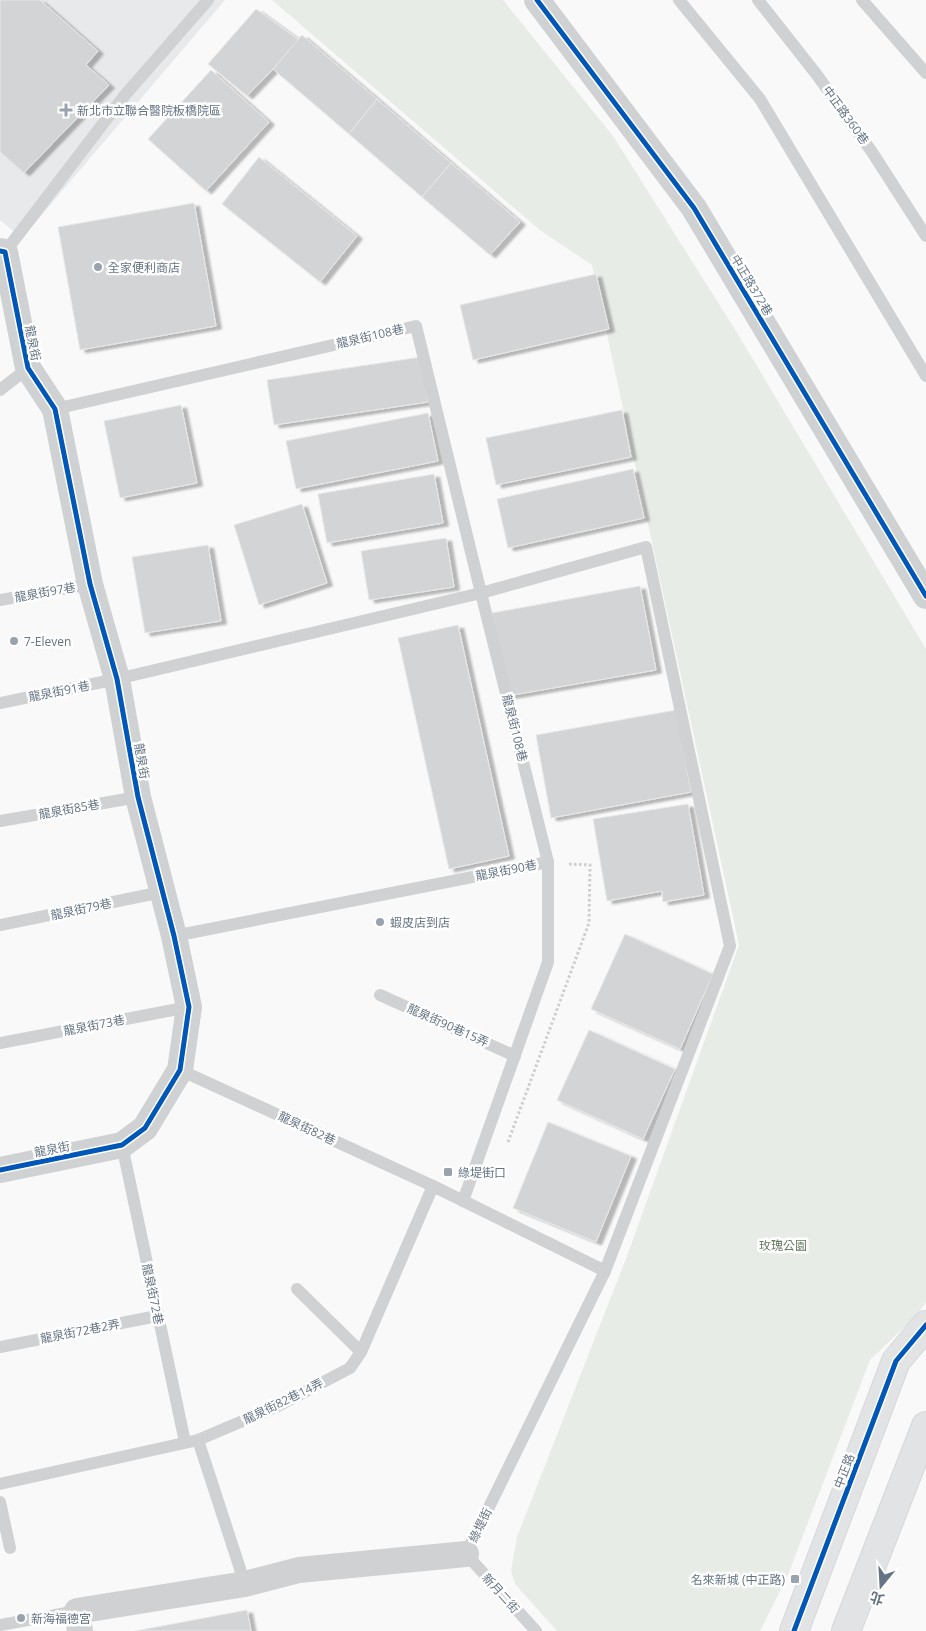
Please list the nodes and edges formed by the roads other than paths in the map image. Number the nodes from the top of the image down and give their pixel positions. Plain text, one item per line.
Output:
1 (208, 0) edge
2 (537, 0) edge
3 (678, 0) edge
4 (758, 0) edge
5 (862, 0) edge
6 (926, 74) edge
7 (926, 236) edge
8 (3, 251) edge
9 (28, 368) junction
10 (926, 376) edge
11 (0, 390) edge
12 (55, 409) junction
13 (90, 584) junction
14 (481, 593) junction
15 (926, 596) edge
16 (0, 600) edge
17 (117, 679) junction
18 (0, 703) edge
19 (138, 797) junction
20 (0, 821) edge
21 (548, 862) junction
22 (162, 892) junction
23 (0, 925) edge
24 (174, 936) junction
25 (380, 995) dead end
26 (189, 1007) junction
27 (0, 1044) edge
28 (515, 1056) junction
29 (180, 1070) junction
30 (122, 1145) junction
31 (0, 1170) edge
32 (433, 1186) junction
33 (462, 1202) junction
34 (605, 1271) junction
35 (297, 1290) dead end
36 (158, 1316) junction
37 (924, 1331) edge
38 (2, 1347) edge
39 (361, 1352) junction
40 (926, 1426) edge
41 (191, 1441) junction
42 (0, 1484) edge
43 (0, 1502) edge
44 (10, 1548) dead end
45 (466, 1554) junction
46 (245, 1584) junction
47 (78, 1621) edge
48 (0, 1625) edge
49 (536, 1631) edge
50 (794, 1631) edge
51 (846, 1631) edge

1 - 8 lane
2 - 15 street, 中正路372巷
3 - 10 lane
4 - 7 lane, 中正路360巷
5 - 6 lane
8 - 9 street, 龍泉街
9 - 11 lane
9 - 12 street, 龍泉街
12 - 13 street, 龍泉街
12 - 14 lane, 龍泉街108巷
13 - 16 lane, 龍泉街97巷
13 - 17 street, 龍泉街
14 - 17 lane
14 - 21 lane, 龍泉街108巷
14 - 34 lane, 綠堤街
17 - 18 lane, 龍泉街91巷
17 - 19 street, 龍泉街
19 - 20 lane, 龍泉街85巷
19 - 22 street, 龍泉街
21 - 24 lane, 龍泉街90巷
21 - 28 lane, 龍泉街90巷
22 - 23 lane, 龍泉街79巷
22 - 24 street, 龍泉街
24 - 26 street, 龍泉街
25 - 28 lane, 龍泉街90巷15弄
26 - 27 lane, 龍泉街73巷
26 - 29 street, 龍泉街
28 - 33 lane, 龍泉街90巷
29 - 30 street, 龍泉街
29 - 32 lane, 龍泉街82巷
30 - 31 street, 龍泉街
30 - 36 lane, 龍泉街72巷
32 - 33 lane
32 - 39 lane, 龍泉街82巷14弄
33 - 34 lane
34 - 45 lane, 綠堤街
35 - 39 lane
36 - 38 lane, 龍泉街72巷2弄
36 - 41 lane, 龍泉街72巷
37 - 50 main road, 中正路
39 - 41 lane, 龍泉街82巷14弄
40 - 51 main road
41 - 42 lane
41 - 46 lane, 龍泉街72巷
43 - 44 lane
45 - 46 street, 綠堤街
45 - 49 lane, 新月二街
46 - 47 street, 綠堤街
47 - 48 lane, 綠堤街

